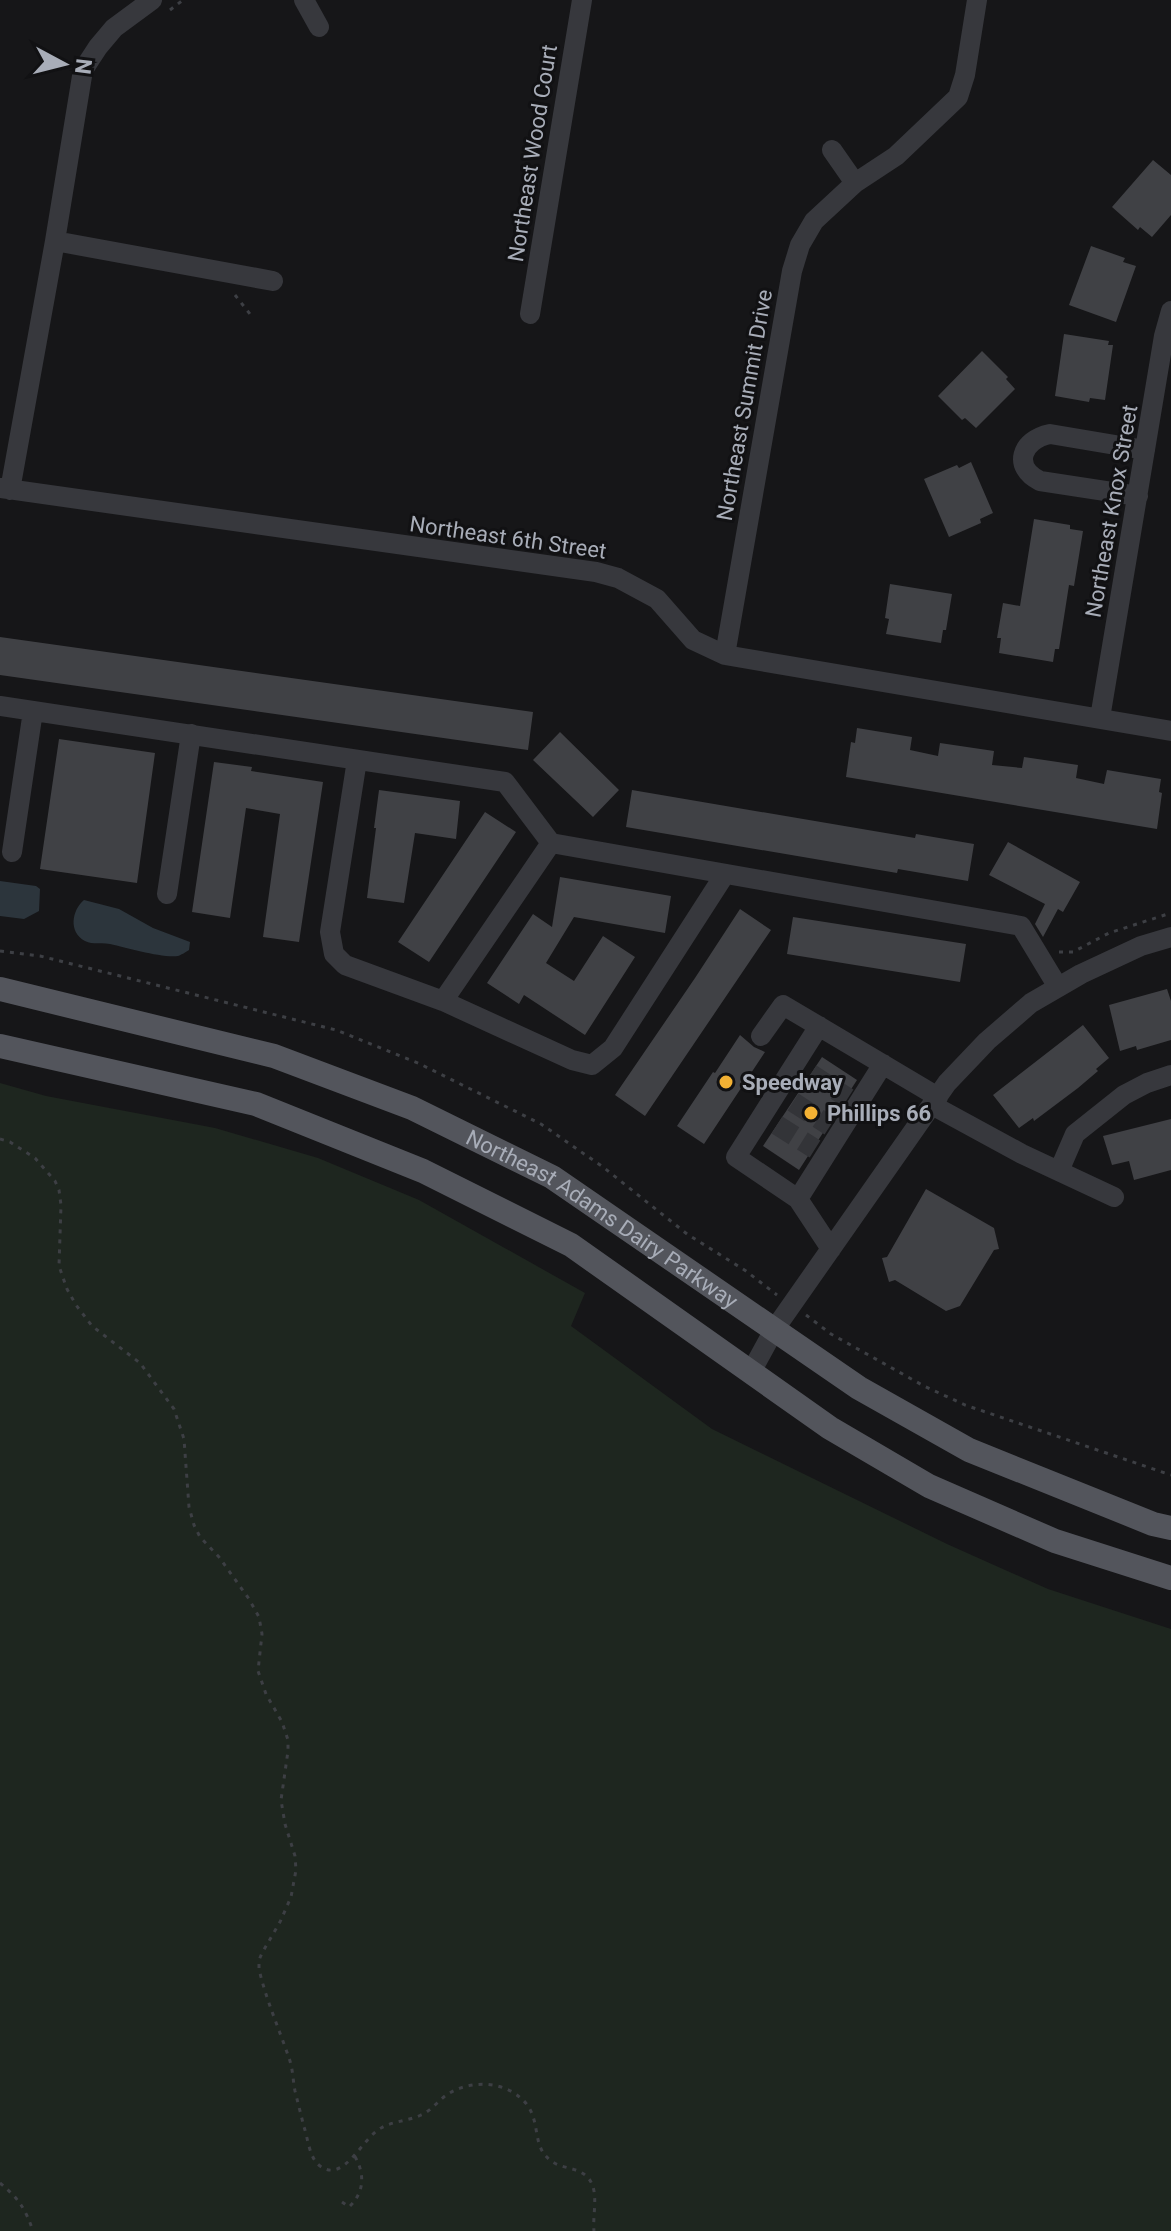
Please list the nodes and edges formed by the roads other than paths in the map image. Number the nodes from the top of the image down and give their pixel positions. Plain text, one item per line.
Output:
1 (304, 0) edge
2 (582, 0) edge
3 (977, 0) edge
4 (156, 8) edge
5 (319, 27) dead end
6 (832, 150) dead end
7 (855, 183) junction
8 (55, 241) junction
9 (273, 281) dead end
10 (1171, 311) edge
11 (530, 314) dead end
12 (1145, 450) junction
13 (5, 489) edge
14 (1138, 496) junction
15 (725, 655) junction
16 (0, 706) edge
17 (33, 711) junction
18 (1100, 718) junction
19 (1171, 731) edge
20 (191, 734) junction
21 (357, 760) junction
22 (551, 843) junction
23 (12, 852) dead end
24 (725, 874) junction
25 (167, 894) dead end
26 (1171, 937) edge
27 (1058, 987) junction
28 (0, 989) edge
29 (443, 1001) junction
30 (819, 1026) junction
31 (761, 1036) dead end
32 (0, 1046) edge
33 (883, 1064) junction
34 (1171, 1075) edge
35 (935, 1101) junction
36 (1059, 1171) junction
37 (1114, 1197) dead end
38 (798, 1199) junction
39 (831, 1249) junction
40 (774, 1330) junction
41 (751, 1372) junction
42 (1171, 1528) edge
43 (1171, 1578) edge

1 - 5 street
2 - 11 street, Northeast Wood Court
3 - 7 street, Northeast Summit Drive
4 - 8 street
6 - 7 street
7 - 15 street, Northeast Summit Drive
8 - 9 street
8 - 13 street
10 - 12 street, Northeast Knox Street
12 - 14 street, Northeast Knox Street
12 - 14 street
13 - 15 street, Northeast 6th Street
14 - 18 street, Northeast Knox Street
15 - 18 street, Northeast 6th Street
16 - 17 street
17 - 20 street
17 - 23 street
18 - 19 street, Northeast 6th Street
20 - 21 street
20 - 25 street
21 - 22 street
21 - 29 street
22 - 24 street
22 - 29 street
24 - 27 street
24 - 29 street
26 - 27 street
27 - 35 street
28 - 40 main road, Northeast Adams Dairy Parkway
30 - 31 street
30 - 33 street
30 - 38 street
32 - 41 main road, Northeast Adams Dairy Parkway
33 - 35 street
33 - 38 street
34 - 36 street
35 - 36 street
35 - 39 street
36 - 37 street
38 - 39 street
39 - 40 street
40 - 41 street
40 - 42 main road, Northeast Adams Dairy Parkway
41 - 43 main road, Northeast Adams Dairy Parkway

